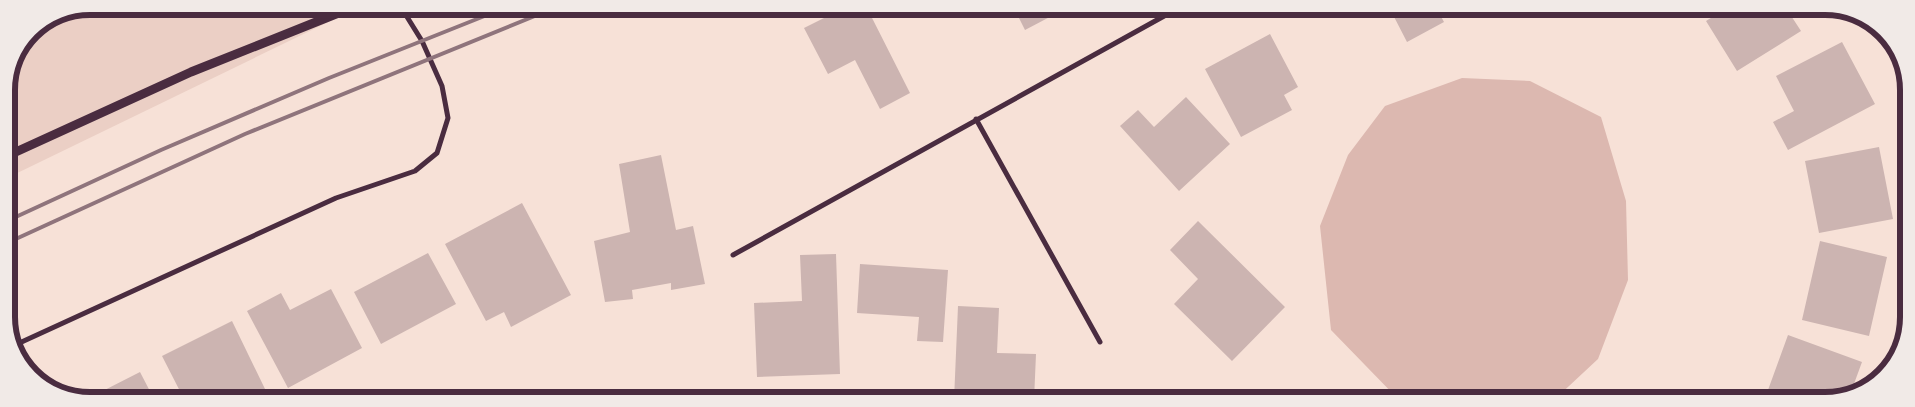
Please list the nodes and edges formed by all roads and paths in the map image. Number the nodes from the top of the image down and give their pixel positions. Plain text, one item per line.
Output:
1 (332, 15) edge
2 (406, 15) edge
3 (1166, 15) edge
4 (976, 119) junction
5 (15, 152) edge
6 (733, 255) dead end
7 (1100, 342) dead end
8 (20, 343) edge

1 - 5 street
2 - 8 street
3 - 4 street
4 - 6 street
4 - 7 street

